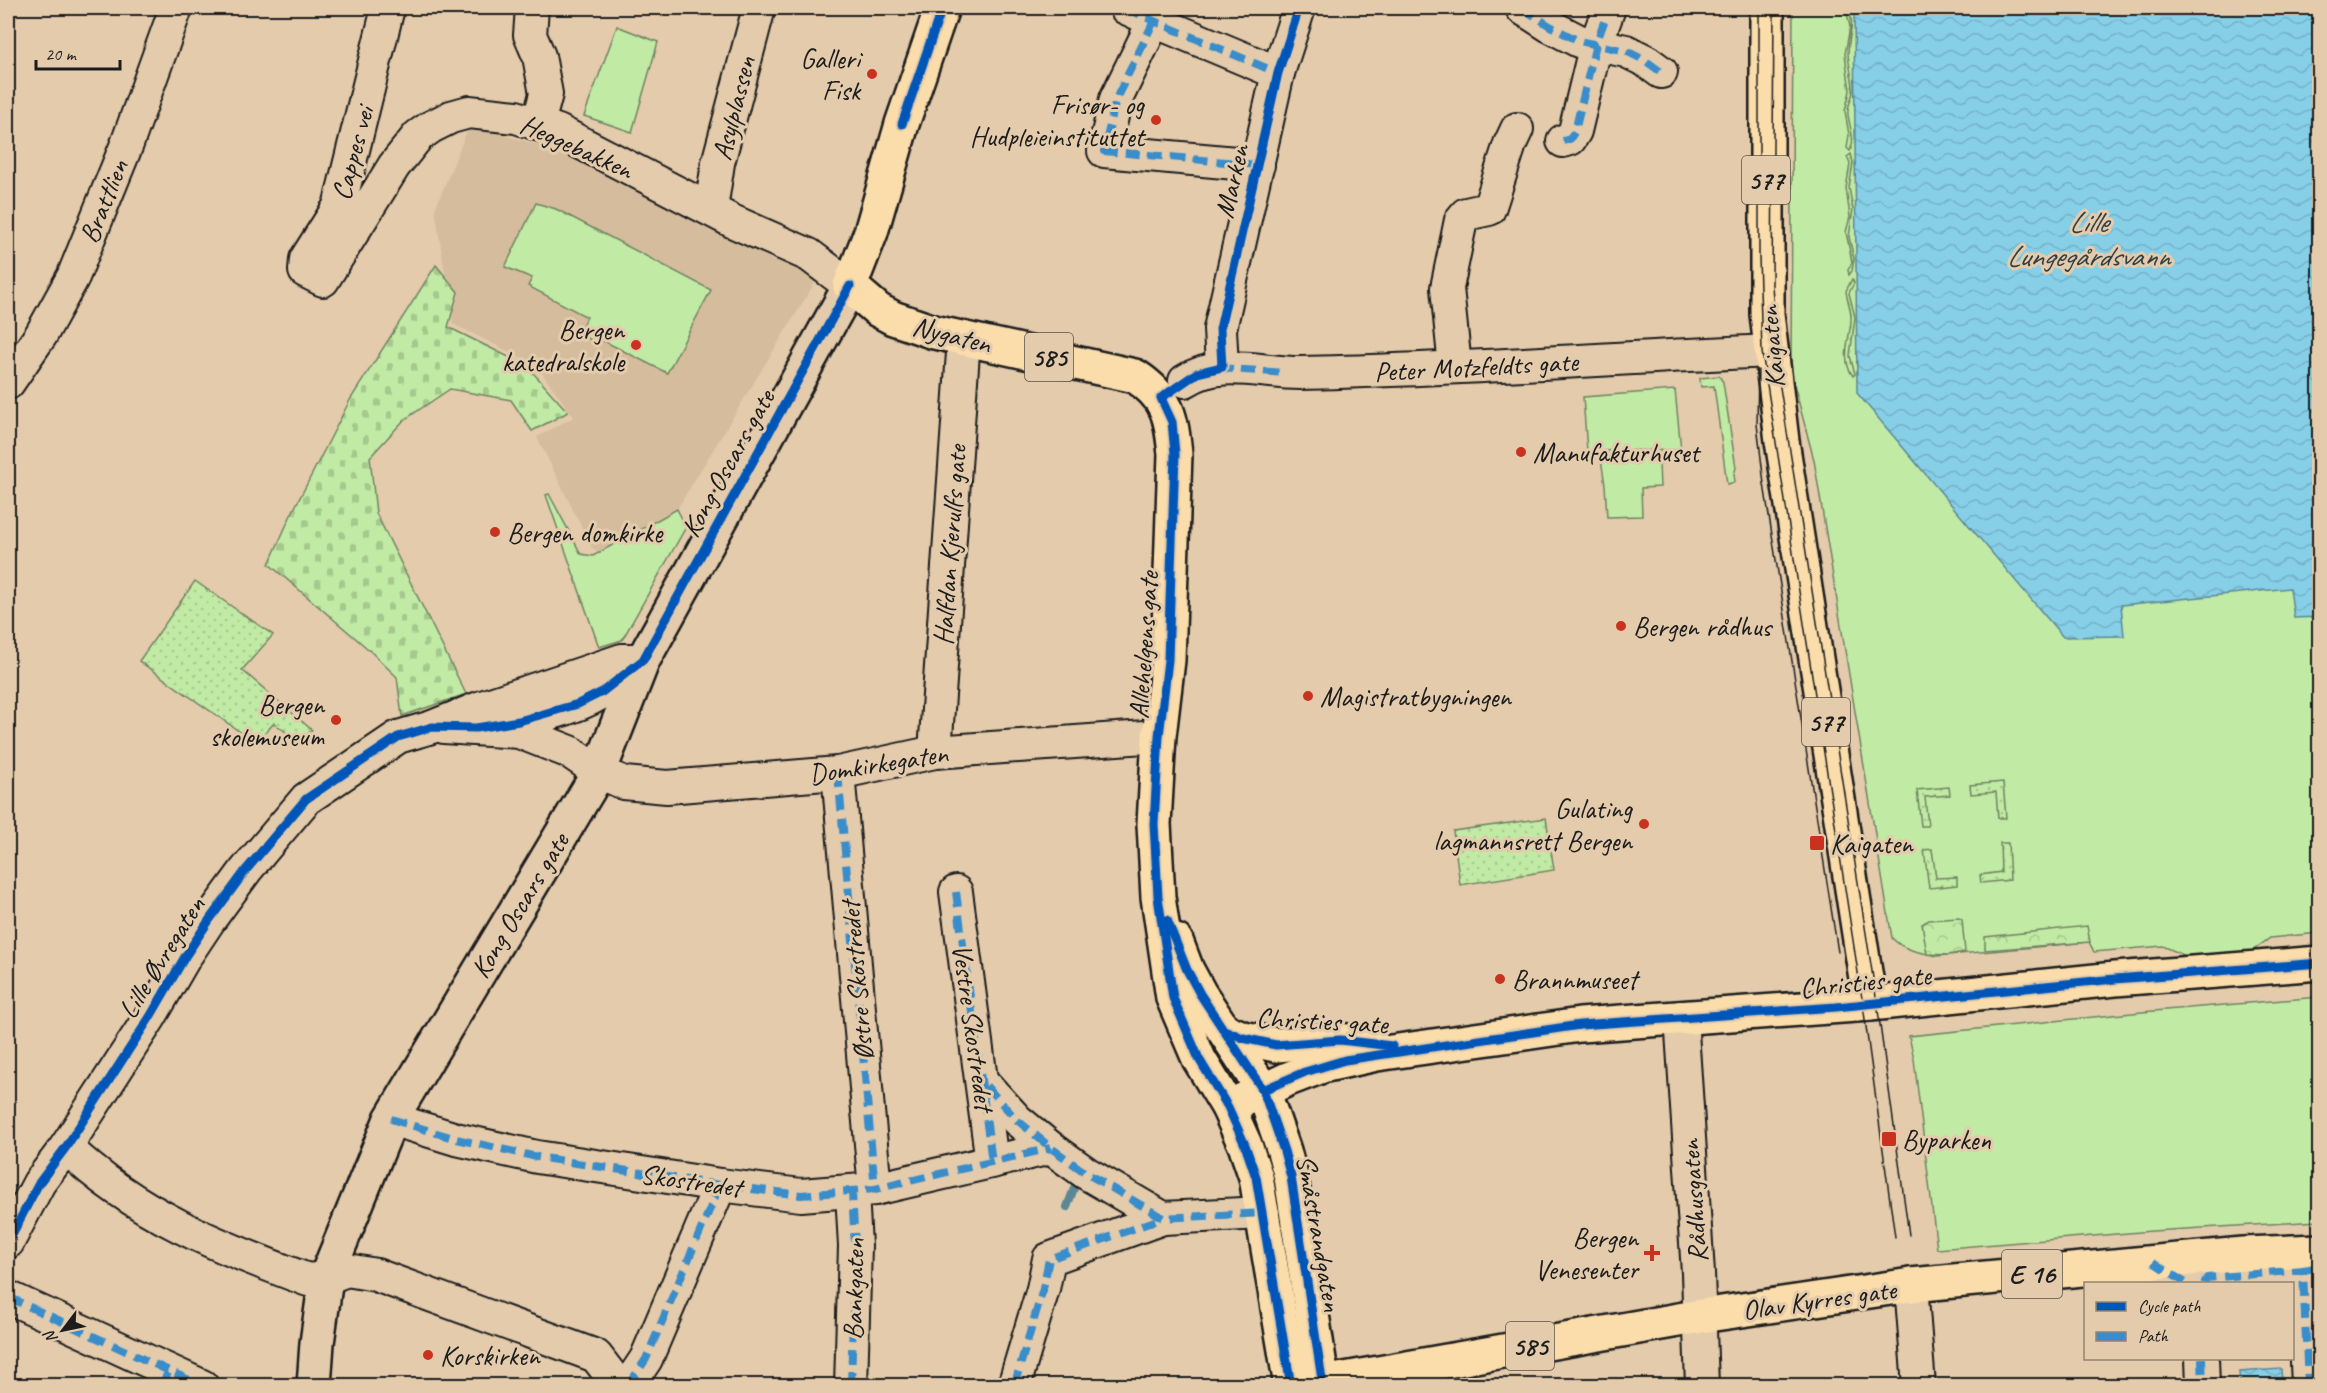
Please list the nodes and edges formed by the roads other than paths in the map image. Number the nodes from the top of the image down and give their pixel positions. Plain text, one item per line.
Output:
1 (176, 8) edge
2 (388, 8) edge
3 (532, 8) edge
4 (759, 8) edge
5 (942, 8) edge
6 (1126, 8) edge
7 (1299, 8) edge
8 (1522, 8) edge
9 (1609, 8) edge
10 (1767, 8) edge
11 (1154, 21) junction
12 (1596, 44) junction
13 (1661, 72) dead end
14 (1278, 73) junction
15 (538, 124) junction
16 (1517, 129) dead end
17 (1563, 141) dead end
18 (1258, 165) junction
19 (711, 209) junction
20 (323, 280) joint
21 (850, 286) junction
22 (964, 338) junction
23 (1770, 351) junction
24 (1222, 367) junction
25 (1455, 367) junction
26 (1135, 376) joint
27 (1185, 381) dead end
28 (8, 383) edge
29 (643, 660) junction
30 (432, 727) junction
31 (476, 728) junction
32 (1159, 736) junction
33 (935, 752) junction
34 (599, 772) junction
35 (838, 773) junction
36 (956, 892) dead end
37 (1158, 897) junction
38 (2319, 963) edge
39 (1870, 1004) junction
40 (1680, 1017) junction
41 (1226, 1031) junction
42 (1416, 1049) junction
43 (986, 1086) dead end
44 (1263, 1090) junction
45 (1228, 1107) junction
46 (392, 1119) junction
47 (66, 1147) junction
48 (1051, 1148) junction
49 (992, 1162) junction
50 (1291, 1177) junction
51 (720, 1185) junction
52 (863, 1190) junction
53 (1263, 1213) junction
54 (1163, 1218) junction
55 (8, 1242) edge
56 (2314, 1261) edge
57 (2153, 1262) junction
58 (326, 1278) junction
59 (2184, 1282) edge
60 (2205, 1282) edge
61 (1911, 1285) junction
62 (8, 1297) edge
63 (1700, 1308) junction
64 (2202, 1360) edge
65 (165, 1378) edge
66 (1312, 1385) edge
67 (202, 1386) edge
68 (314, 1386) edge
69 (619, 1386) edge
70 (628, 1386) edge
71 (851, 1386) edge
72 (1014, 1386) edge
73 (1702, 1386) edge
74 (1919, 1386) edge
75 (2203, 1386) edge
76 (2308, 1386) edge

1 - 28 street, Brattlien
2 - 20 street, Cappes vei
3 - 15 street
4 - 19 street, Asylplassen
5 - 21 main road, Kong Oscars gate
6 - 11 street
7 - 14 street, Marken
8 - 12 street
9 - 12 street
10 - 23 main road, Kaigaten / 577
11 - 14 street
11 - 18 street
12 - 13 street
12 - 17 street
14 - 18 street, Marken
15 - 19 street, Heggebakken
15 - 20 street, Heggebakken
16 - 25 street
18 - 24 street, Marken
19 - 21 street, Heggebakken
21 - 22 main road, Nygaten / 585
21 - 29 street, Kong Oscars gate
22 - 26 main road, Nygaten / 585
22 - 33 street, Halfdan Kjerulfs gate
23 - 25 street, Peter Motzfeldts gate
23 - 39 main road, Kaigaten / 577
24 - 25 street, Peter Motzfeldts gate
24 - 27 street, Peter Motzfeldts gate
26 - 32 main road, Allehelgens gate / 585
29 - 30 street
29 - 31 street
29 - 34 street, Kong Oscars gate
30 - 31 street
30 - 47 street, Lille Øvregaten
31 - 34 street, Domkirkegaten
32 - 33 street, Domkirkegaten
32 - 37 main road, Allehelgens gate / 585
33 - 35 street, Domkirkegaten
34 - 35 street, Domkirkegaten
34 - 46 street, Kong Oscars gate
35 - 52 street, Østre Skostredet
36 - 49 street, Vestre Skostredet
37 - 41 main road, Allehelgens gate / 585
37 - 45 main road, Allehelgens gate / 585
38 - 39 main road, Christies gate
39 - 40 main road, Christies gate
40 - 42 main road, Christies gate
40 - 63 street, Rådhusgaten
41 - 42 main road, Christies gate
41 - 44 main road, Allehelgens gate / 585
42 - 44 main road, Christies gate
43 - 48 street
44 - 45 main road, Christies gate
44 - 50 main road, Småstrandgaten
45 - 50 main road, Småstrandgaten
45 - 53 main road, Småstrandgaten
46 - 51 street, Skostredet
46 - 58 street, Kong Oscars gate
47 - 55 street, Lille Øvregaten
47 - 58 street
48 - 49 street, Skostredet
48 - 54 street
49 - 52 street, Skostredet
50 - 66 main road, Småstrandgaten
51 - 52 street, Skostredet
51 - 70 street
52 - 71 street, Bankgaten
53 - 54 street
53 - 66 main road, Småstrandgaten
54 - 72 street
56 - 57 main road, Olav Kyrres gate / E 16
56 - 60 street
56 - 76 street
57 - 59 street
57 - 61 main road, Olav Kyrres gate / E 16
58 - 68 street, Kong Oscars gate
58 - 69 street
61 - 63 main road, Olav Kyrres gate / 585
61 - 74 street
62 - 65 street
63 - 66 main road, Olav Kyrres gate / 585
63 - 73 street, Rådhusgaten
64 - 75 street
65 - 67 street

